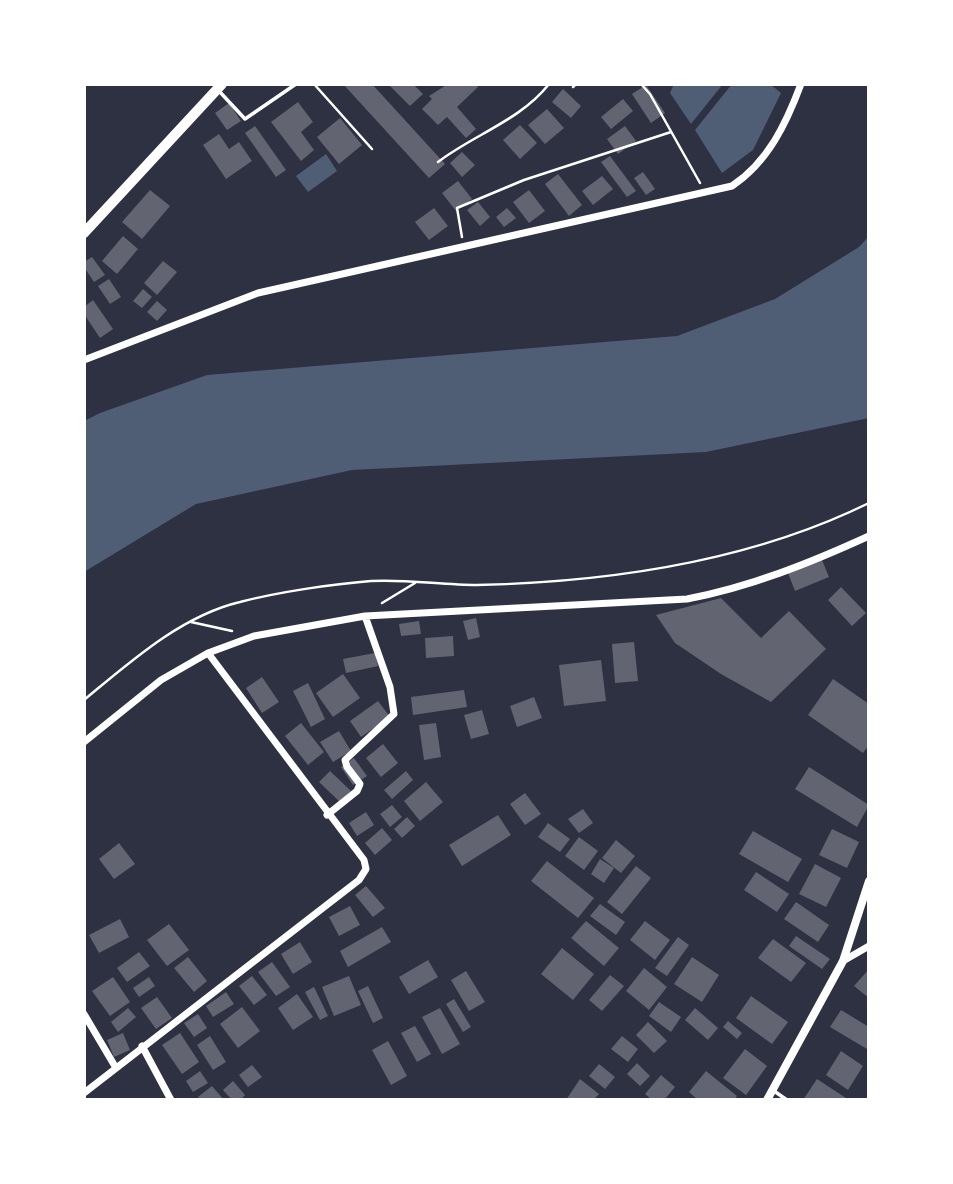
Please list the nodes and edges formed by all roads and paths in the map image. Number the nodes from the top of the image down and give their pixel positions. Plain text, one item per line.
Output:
1 (296, 84) edge
2 (314, 84) edge
3 (549, 84) edge
4 (641, 84) edge
5 (801, 84) edge
6 (220, 87) edge
7 (671, 132) junction
8 (372, 149) dead end
9 (438, 162) dead end
10 (704, 192) junction
11 (84, 233) edge
12 (464, 247) junction
13 (84, 360) edge
14 (869, 503) edge
15 (869, 536) edge
16 (417, 583) junction
17 (382, 603) dead end
18 (365, 617) junction
19 (191, 622) junction
20 (254, 636) junction
21 (208, 653) junction
22 (84, 700) edge
23 (84, 742) edge
24 (327, 815) junction
25 (869, 881) edge
26 (869, 946) edge
27 (843, 961) junction
28 (84, 1014) edge
29 (142, 1046) junction
30 (116, 1068) junction
31 (772, 1090) junction
32 (84, 1093) edge
33 (171, 1100) edge
34 (767, 1100) edge
35 (787, 1100) edge

1 - 6 lane
2 - 8 path
3 - 9 path
4 - 7 path
5 - 10 street
6 - 11 highway
7 - 10 path
7 - 12 path
10 - 12 street
12 - 13 street
14 - 16 path
15 - 18 street
16 - 17 path
16 - 19 path
18 - 20 street
18 - 24 street
19 - 20 path
19 - 22 path
20 - 21 street
21 - 23 street
21 - 24 street
24 - 29 street
25 - 27 street
26 - 27 street
27 - 31 street
28 - 30 street
29 - 30 street
29 - 33 street
30 - 32 street
31 - 34 street
31 - 35 lane

